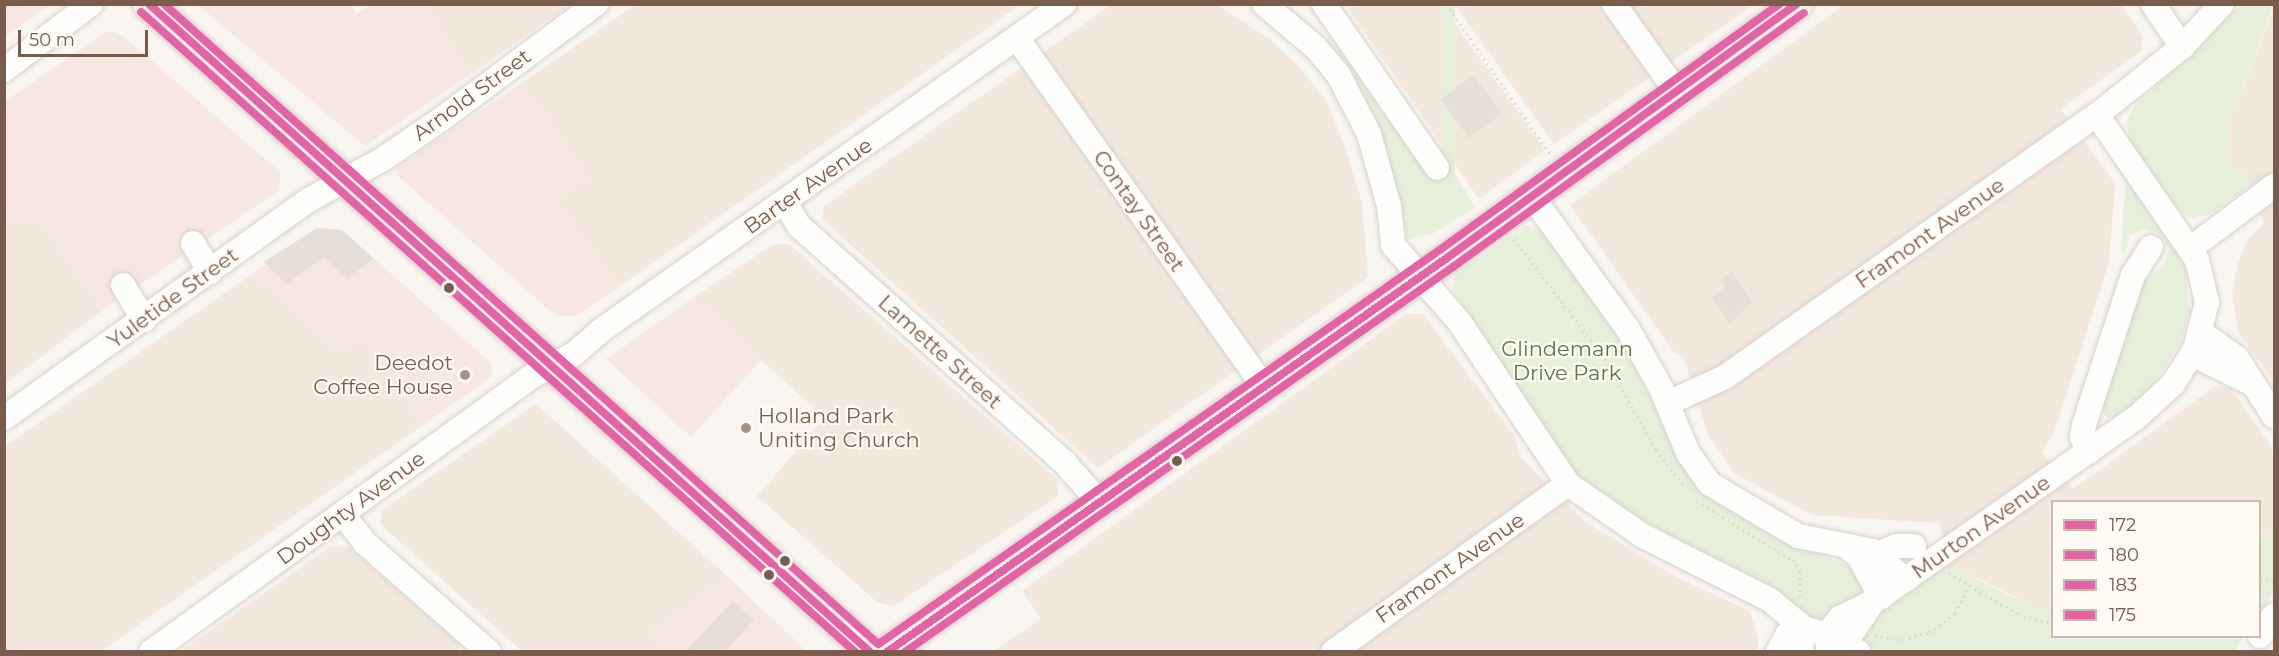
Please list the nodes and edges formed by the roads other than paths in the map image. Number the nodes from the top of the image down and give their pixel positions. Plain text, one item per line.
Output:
1 (92, 4) edge
2 (596, 4) edge
3 (1064, 4) edge
4 (1264, 4) edge
5 (1324, 4) edge
6 (1614, 4) edge
7 (1798, 4) edge
8 (2153, 4) edge
9 (2222, 4) edge
10 (154, 6) edge
11 (1017, 38) junction
12 (2182, 47) junction
13 (1357, 52) junction
14 (4, 70) edge
15 (1334, 70) junction
16 (1676, 92) junction
17 (2097, 115) junction
18 (1437, 168) dead end
19 (343, 180) junction
20 (2274, 186) edge
21 (1533, 198) junction
22 (785, 202) junction
23 (193, 243) dead end
24 (2151, 247) dead end
25 (2192, 248) junction
26 (210, 273) junction
27 (1418, 279) junction
28 (123, 285) dead end
29 (144, 320) junction
30 (2197, 344) junction
31 (551, 365) junction
32 (1262, 384) junction
33 (1668, 403) junction
34 (2274, 416) edge
35 (4, 418) edge
36 (2090, 451) junction
37 (1568, 483) junction
38 (1098, 501) junction
39 (343, 514) junction
40 (1846, 546) junction
41 (1914, 546) dead end
42 (1879, 554) junction
43 (1905, 580) junction
44 (1877, 599) junction
45 (2274, 615) edge
46 (2261, 633) edge
47 (2258, 638) edge
48 (1821, 643) edge
49 (150, 651) edge
50 (489, 651) edge
51 (871, 651) edge
52 (886, 651) edge
53 (1333, 651) edge
54 (2249, 651) edge

1 - 14 street
2 - 19 street, Arnold Street
3 - 11 street, Barter Avenue
4 - 15 street
5 - 13 street
6 - 16 street
7 - 16 main road
8 - 12 street
9 - 12 street
10 - 19 main road
11 - 22 street, Barter Avenue
11 - 32 street, Contay Street
12 - 17 street, Framont Avenue
13 - 15 street
13 - 18 street
15 - 27 street
16 - 21 main road
17 - 25 street
17 - 33 street, Framont Avenue
19 - 26 street, Yuletide Street
19 - 31 main road
20 - 25 street
21 - 27 main road
21 - 33 street
22 - 31 street, Barter Avenue
22 - 38 street, Lamette Street
23 - 26 street
24 - 36 street
25 - 30 street
26 - 29 street, Yuletide Street
27 - 32 main road
27 - 37 street
28 - 29 street
29 - 35 street, Yuletide Street
30 - 34 street
30 - 36 street, Murton Avenue
31 - 39 street, Doughty Avenue
31 - 51 main road
32 - 38 main road
33 - 40 street
36 - 43 street, Murton Avenue
37 - 48 street
37 - 53 street, Framont Avenue
38 - 52 main road
39 - 49 street, Doughty Avenue
39 - 50 street
40 - 42 street
40 - 44 street
41 - 42 street
42 - 43 street
43 - 44 street, Murton Avenue
44 - 48 street, Murton Avenue
45 - 46 street
47 - 54 street

